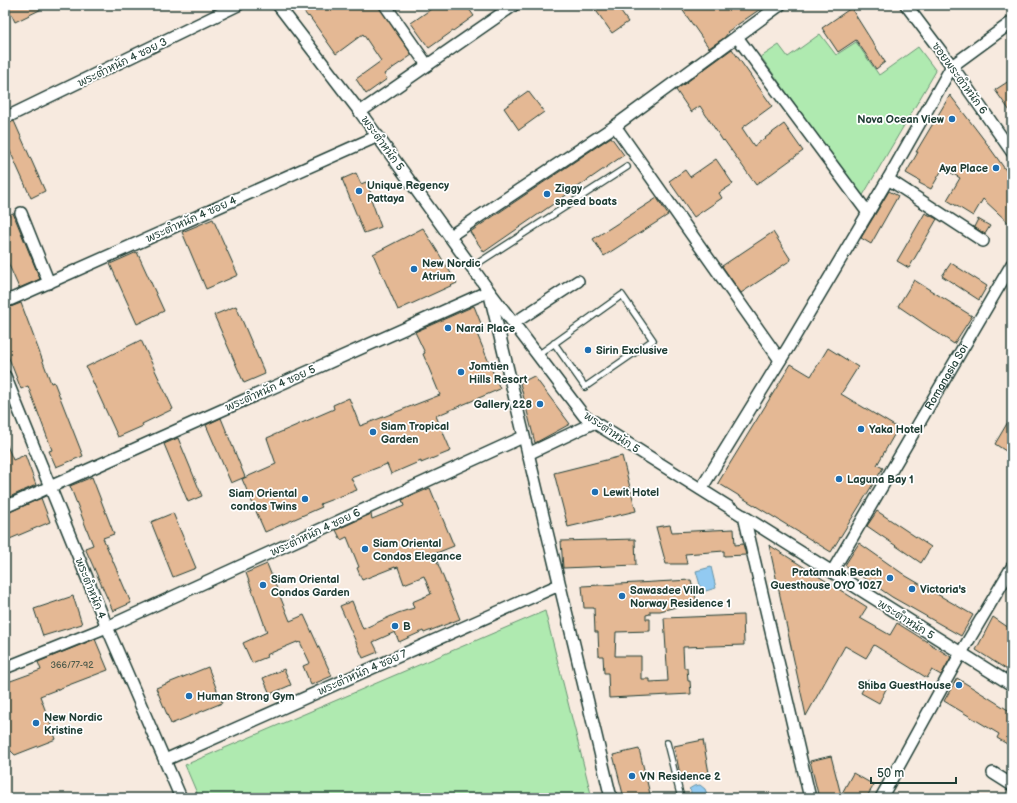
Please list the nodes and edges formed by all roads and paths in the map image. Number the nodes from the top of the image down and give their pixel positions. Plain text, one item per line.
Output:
1 (238, 5) edge
2 (278, 5) edge
3 (385, 5) edge
4 (514, 5) edge
5 (780, 5) edge
6 (906, 5) edge
7 (1012, 22) edge
8 (737, 37) junction
9 (427, 64) junction
10 (952, 66) junction
11 (360, 112) junction
12 (5, 118) edge
13 (614, 126) junction
14 (378, 136) junction
15 (1012, 152) edge
16 (627, 167) dead end
17 (888, 179) junction
18 (21, 213) dead end
19 (868, 213) junction
20 (450, 236) junction
21 (983, 241) dead end
22 (1012, 264) edge
23 (472, 267) junction
24 (578, 281) dead end
25 (49, 283) junction
26 (489, 291) junction
27 (5, 302) edge
28 (514, 323) junction
29 (554, 343) junction
30 (538, 355) junction
31 (780, 360) junction
32 (5, 376) edge
33 (595, 422) junction
34 (523, 437) junction
35 (528, 454) junction
36 (51, 486) junction
37 (700, 489) junction
38 (5, 508) edge
39 (744, 516) junction
40 (1012, 567) edge
41 (832, 572) junction
42 (559, 585) junction
43 (107, 627) junction
44 (961, 653) junction
45 (5, 668) edge
46 (1012, 685) edge
47 (667, 743) dead end
48 (165, 760) junction
49 (993, 773) dead end
50 (1012, 785) edge
51 (181, 798) edge
52 (611, 798) edge
53 (681, 798) edge
54 (810, 798) edge
55 (881, 798) edge

1 - 12 street, พระตำหนัก 4 ซอย 3
2 - 11 street, พระตำหนัก 5
3 - 9 street
4 - 9 street
5 - 8 street
6 - 10 street, ซอยพระตำหนัก 6
7 - 10 street
8 - 13 street
8 - 19 street
9 - 11 street
10 - 15 street, ซอยพระตำหนัก 6
10 - 17 street
11 - 14 street, พระตำหนัก 5
13 - 20 street
13 - 31 street
14 - 20 street, พระตำหนัก 5
14 - 25 street, พระตำหนัก 4 ซอย 4
16 - 23 lane
17 - 19 street
17 - 21 street
18 - 25 street
19 - 31 street
20 - 23 street, พระตำหนัก 5
22 - 41 street, Romanasia Soi
23 - 26 street, พระตำหนัก 5
24 - 28 street
25 - 27 street, พระตำหนัก 4 ซอย 4
26 - 28 street, พระตำหนัก 5
26 - 34 street
26 - 36 street, พระตำหนัก 4 ซอย 5
28 - 30 street, พระตำหนัก 5
29 - 29 lane
29 - 30 lane
30 - 33 street, พระตำหนัก 5
31 - 37 street
32 - 36 street, พระตำหนัก 4
33 - 35 street
33 - 37 street, พระตำหนัก 5
34 - 35 street
34 - 43 street, พระตำหนัก 4 ซอย 6
35 - 42 street
36 - 38 street, พระตำหนัก 4 ซอย 5
36 - 43 street, พระตำหนัก 4
37 - 39 street, พระตำหนัก 5
39 - 41 street, พระตำหนัก 5
39 - 54 street
40 - 44 street
41 - 44 street, พระตำหนัก 5
42 - 48 street, พระตำหนัก 4 ซอย 7
42 - 52 street
43 - 45 street, พระตำหนัก 4 ซอย 6
43 - 48 street, พระตำหนัก 4
44 - 46 street, พระตำหนัก 5
44 - 55 street
47 - 53 lane
48 - 51 street, พระตำหนัก 4
49 - 50 street

